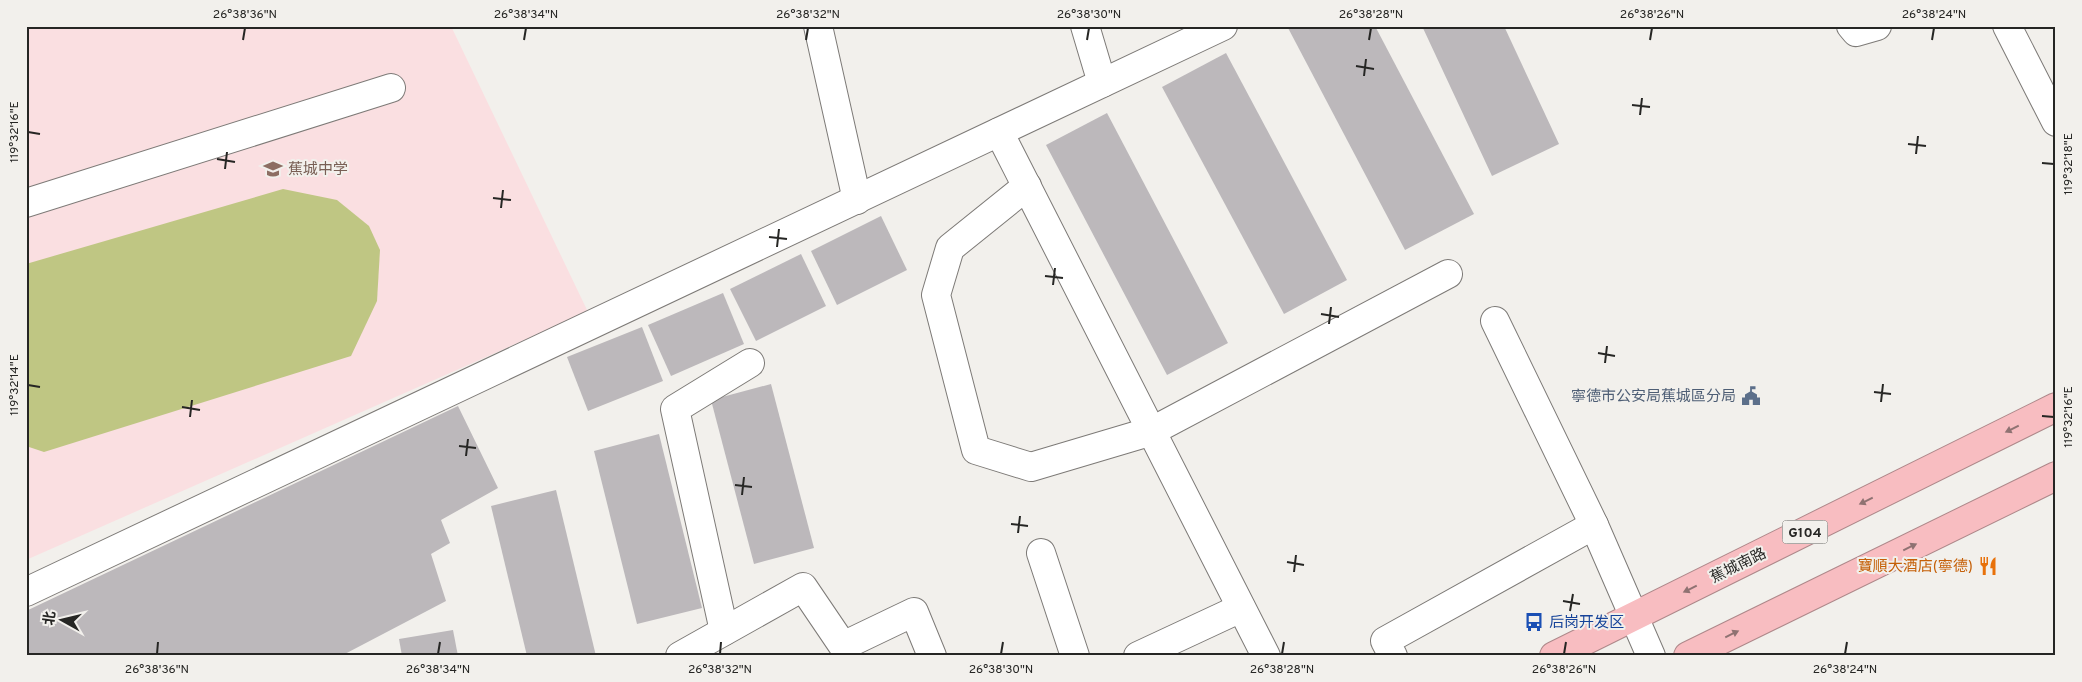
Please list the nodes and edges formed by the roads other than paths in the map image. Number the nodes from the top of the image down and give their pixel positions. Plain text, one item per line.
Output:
1 (818, 26) edge
2 (1085, 26) edge
3 (1223, 26) edge
4 (1850, 26) edge
5 (1877, 26) edge
6 (2008, 26) edge
7 (1102, 84) junction
8 (391, 88) dead end
9 (2056, 122) edge
10 (999, 132) junction
11 (1027, 186) junction
12 (856, 200) junction
13 (26, 203) edge
14 (1448, 274) dead end
15 (1495, 321) dead end
16 (750, 363) dead end
17 (2056, 407) edge
18 (1152, 432) junction
19 (2056, 476) edge
20 (1594, 525) junction
21 (1041, 553) dead end
22 (26, 592) edge
23 (1241, 608) junction
24 (1634, 616) junction
25 (724, 631) junction
26 (680, 656) edge
27 (932, 656) edge
28 (1075, 656) edge
29 (1138, 656) edge
30 (1266, 656) edge
31 (1393, 656) edge
32 (1554, 656) edge
33 (1650, 656) edge
34 (1688, 656) edge

1 - 12 street
2 - 7 street
3 - 7 street
4 - 5 street
6 - 9 street
7 - 10 street
8 - 13 street
10 - 11 street
10 - 12 street
11 - 18 street
11 - 18 street
12 - 22 street
14 - 18 street
15 - 20 street
16 - 25 street
17 -> 24 highway, 蕉城南路 / G104
18 - 23 street
34 -> 19 highway
20 - 24 street
20 - 31 street
21 - 28 street
23 - 29 street
23 - 30 street
24 - 32 highway, 蕉城南路 / G104
24 - 33 street
25 - 26 street
25 - 27 street

